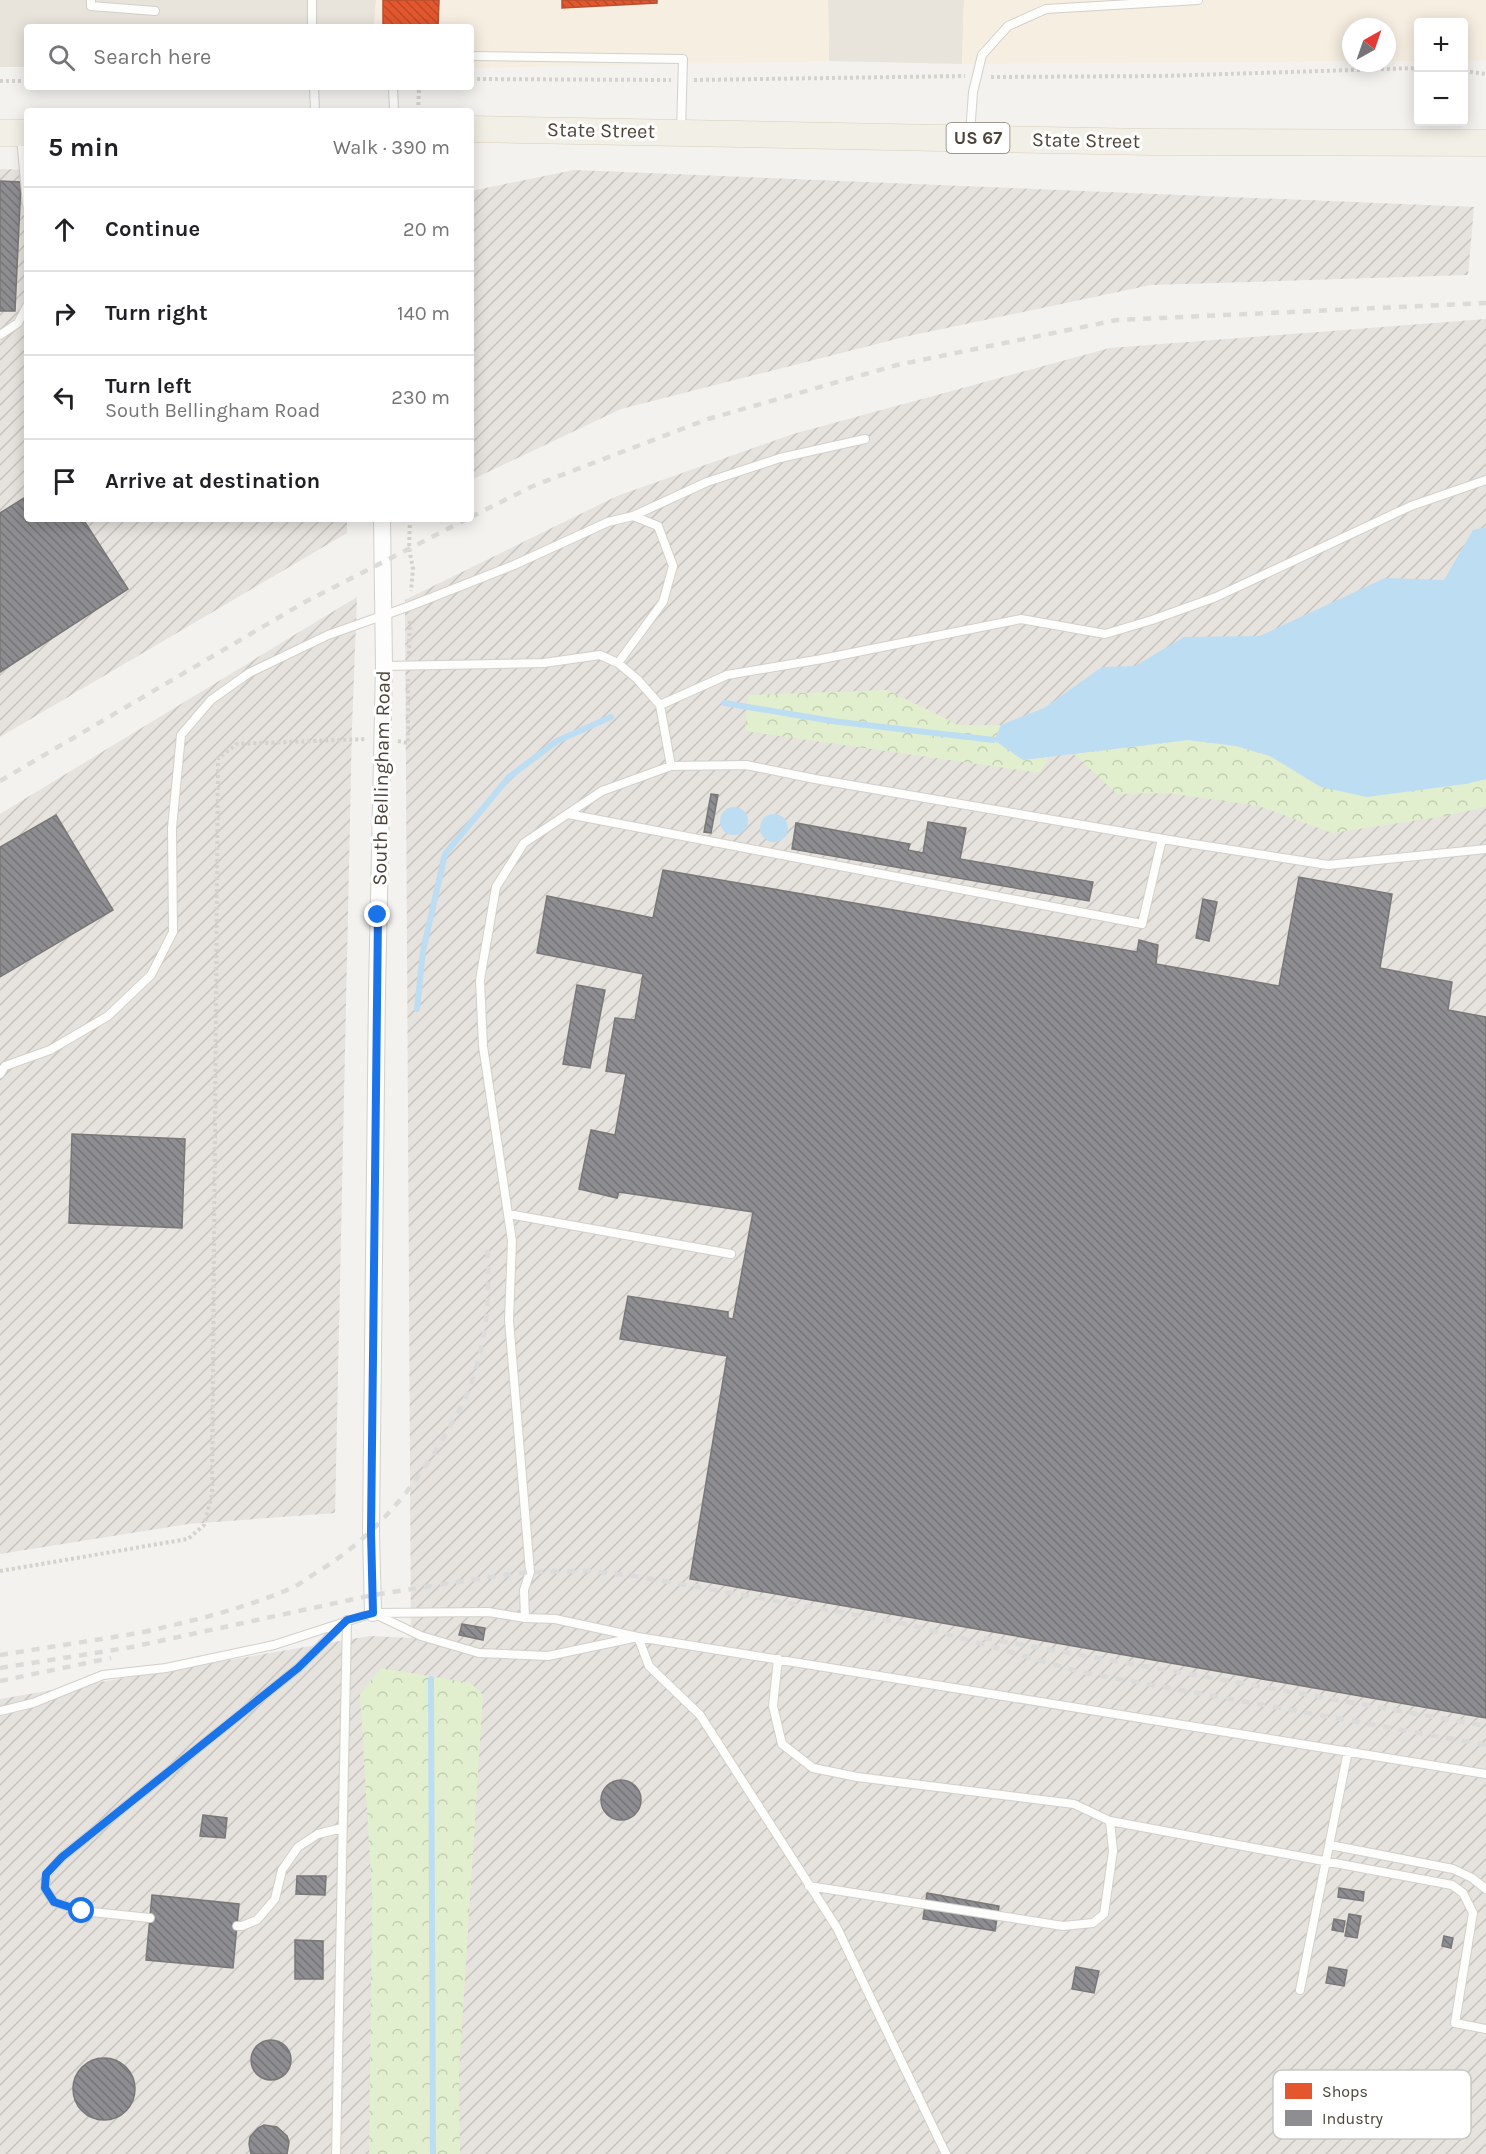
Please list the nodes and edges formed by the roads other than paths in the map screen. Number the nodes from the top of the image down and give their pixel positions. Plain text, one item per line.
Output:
1 (91, 0) edge
2 (312, 0) edge
3 (1198, 0) edge
4 (155, 11) dead end
5 (312, 24) edge
6 (474, 56) edge
7 (314, 90) edge
8 (393, 90) edge
9 (315, 108) edge
10 (394, 108) edge
11 (474, 129) edge
12 (681, 132) junction
13 (16, 133) edge
14 (970, 138) junction
15 (1486, 142) edge
16 (24, 185) edge
17 (24, 311) edge
18 (0, 335) edge
19 (865, 439) dead end
20 (1486, 480) edge
21 (633, 516) junction
22 (382, 522) edge
23 (383, 614) junction
24 (618, 663) junction
25 (384, 666) junction
26 (660, 705) junction
27 (671, 766) junction
28 (568, 814) junction
29 (1162, 839) junction
30 (1486, 849) edge
31 (0, 1074) edge
32 (508, 1214) junction
33 (731, 1254) dead end
34 (373, 1613) junction
35 (525, 1618) junction
36 (347, 1620) junction
37 (638, 1637) junction
38 (778, 1659) junction
39 (0, 1711) edge
40 (1348, 1751) junction
41 (1486, 1774) edge
42 (1110, 1821) junction
43 (342, 1828) junction
44 (1330, 1845) junction
45 (1327, 1862) junction
46 (809, 1886) junction
47 (1486, 1889) edge
48 (150, 1918) dead end
49 (237, 1926) dead end
50 (1300, 1990) dead end
51 (1486, 2029) edge
52 (336, 2154) edge
53 (946, 2154) edge

1 - 4 lane
2 - 5 lane
3 - 14 lane
6 - 12 lane
7 - 9 lane
8 - 10 lane
11 - 12 main road, State Street / US 67
12 - 14 main road, State Street / US 67
13 - 16 lane
14 - 15 main road, State Street / US 67
17 - 18 lane
19 - 21 lane
20 - 26 lane
21 - 23 lane
21 - 24 lane
22 - 23 street, South Bellingham Road
23 - 25 street, South Bellingham Road
23 - 31 lane
24 - 25 lane
24 - 26 lane
25 - 34 street, South Bellingham Road
26 - 27 lane
27 - 28 lane
27 - 29 lane
28 - 29 lane
28 - 32 lane
29 - 30 lane
32 - 33 lane
32 - 35 lane
34 - 35 lane
34 - 36 lane
34 - 37 lane
35 - 37 lane
36 - 39 lane
36 - 43 lane
36 - 48 lane
37 - 38 lane
37 - 46 lane
38 - 40 lane
38 - 42 lane
40 - 41 lane
40 - 44 lane
42 - 45 lane
42 - 46 lane
43 - 49 lane
43 - 52 lane
44 - 45 lane
44 - 47 lane
45 - 50 lane
45 - 51 lane
46 - 53 lane

